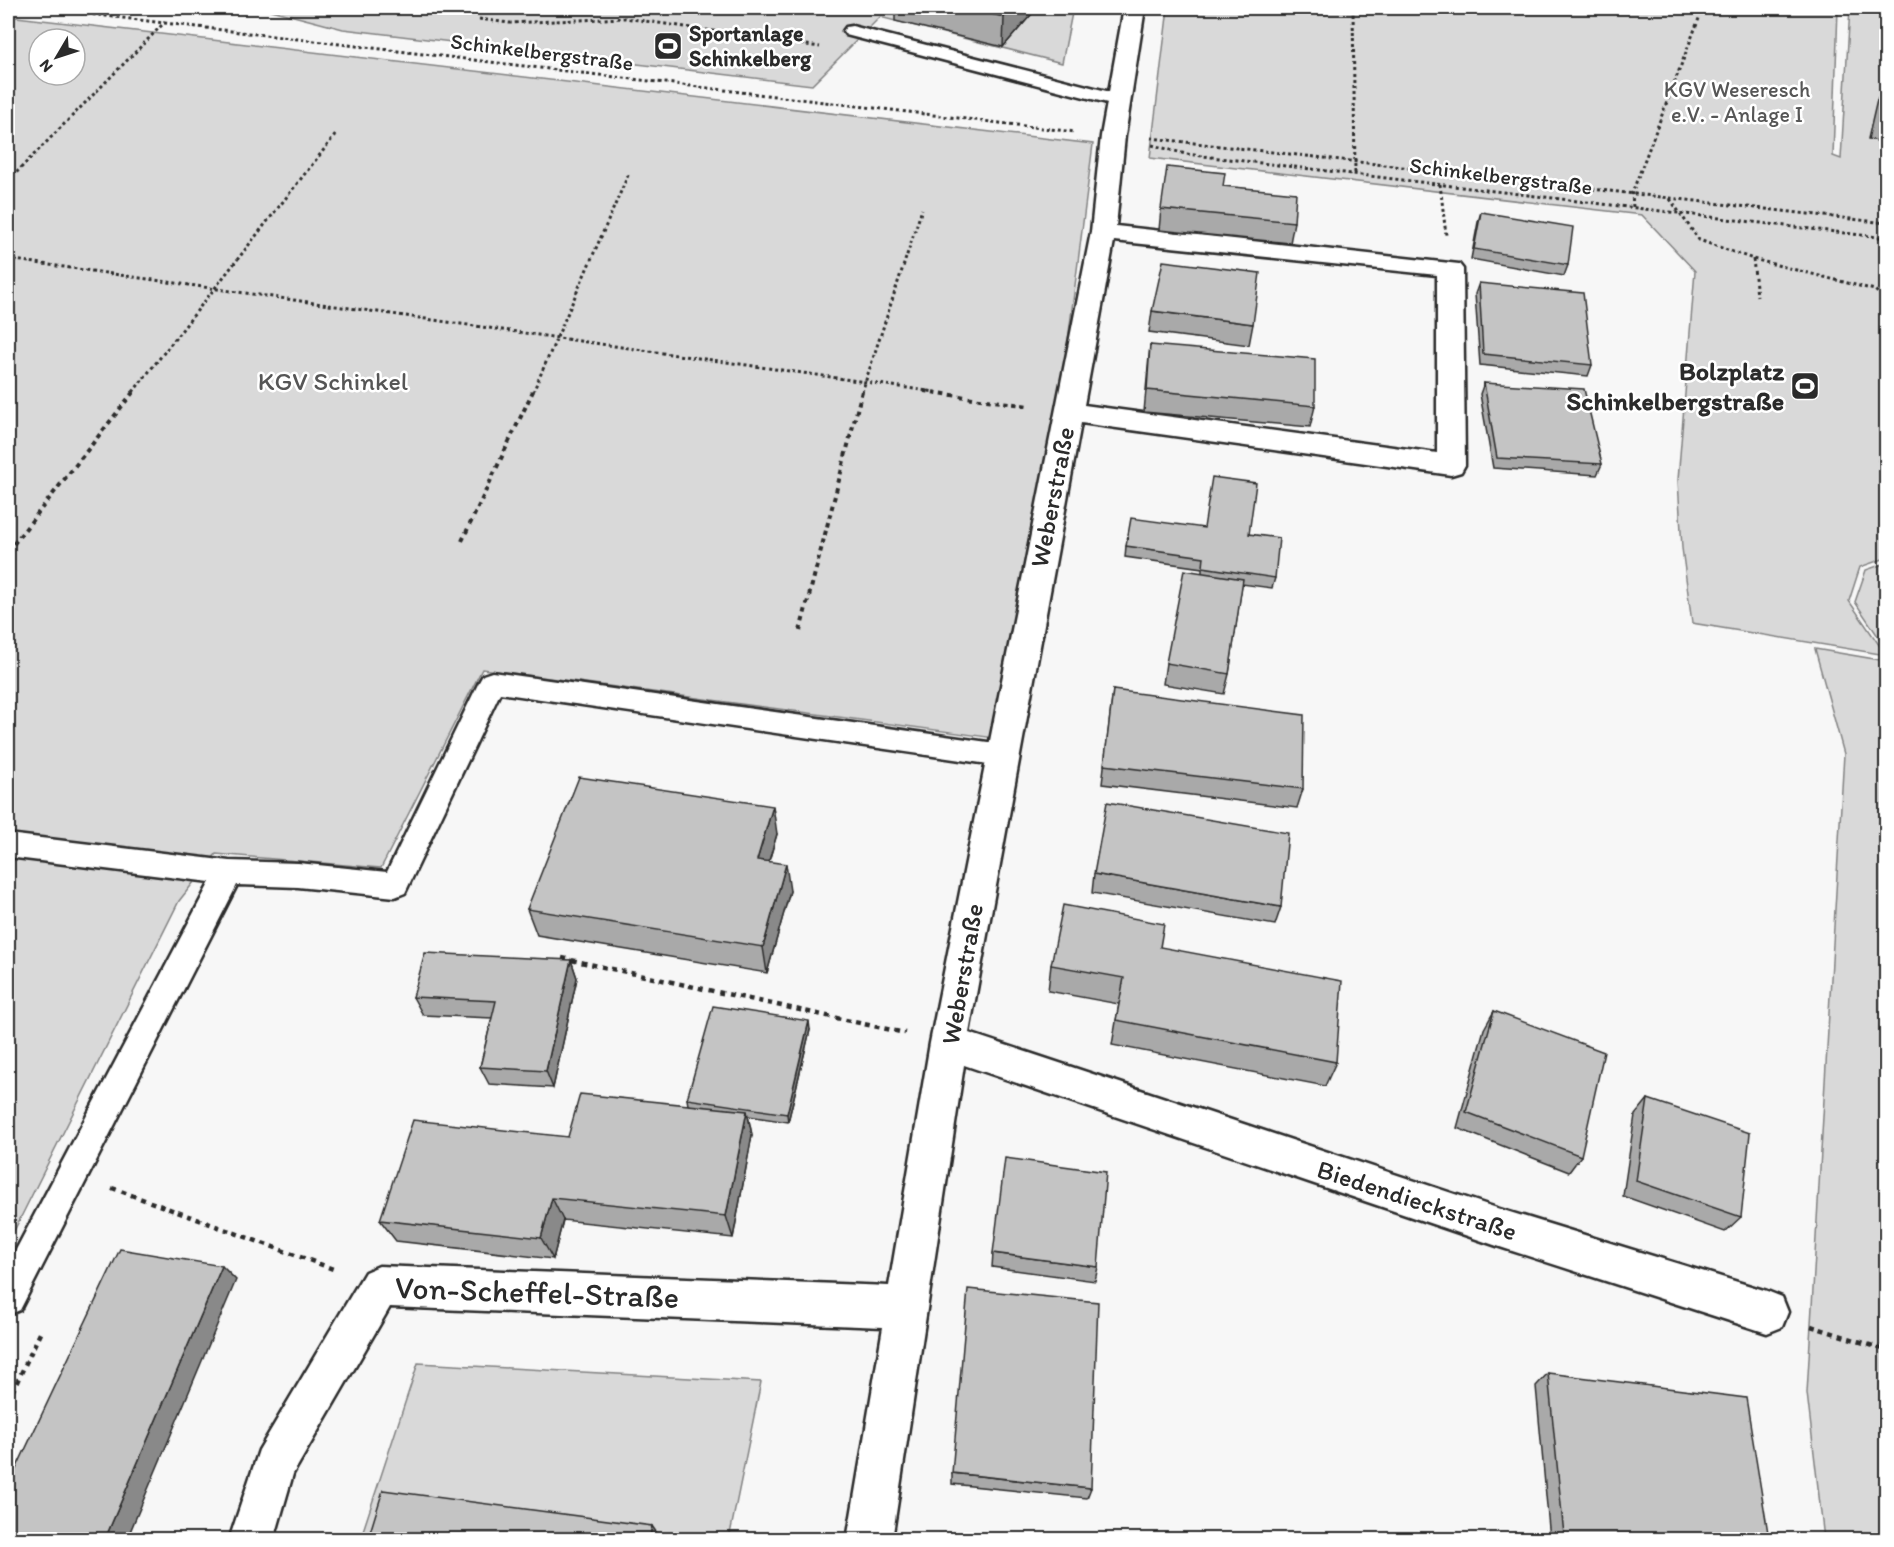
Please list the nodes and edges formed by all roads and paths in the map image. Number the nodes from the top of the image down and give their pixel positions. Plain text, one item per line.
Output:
1 (39, 8) edge
2 (1134, 8) edge
3 (1353, 8) edge
4 (1702, 8) edge
5 (479, 19) dead end
6 (165, 21) junction
7 (852, 31) joint
8 (1119, 100) junction
9 (337, 133) dead end
10 (1113, 136) junction
11 (1353, 162) junction
12 (629, 173) dead end
13 (1355, 173) junction
14 (8, 181) edge
15 (1440, 184) junction
16 (1632, 194) junction
17 (1670, 198) junction
18 (1633, 207) junction
19 (922, 209) dead end
20 (1680, 212) junction
21 (1887, 223) edge
22 (1103, 232) junction
23 (1887, 238) edge
24 (8, 259) edge
25 (1753, 259) junction
26 (1450, 269) junction
27 (214, 288) junction
28 (1757, 296) dead end
29 (1887, 301) edge
30 (559, 337) junction
31 (864, 384) junction
32 (1069, 412) junction
33 (1878, 459) dead end
34 (1887, 460) edge
35 (462, 541) dead end
36 (8, 551) edge
37 (800, 631) dead end
38 (1002, 755) junction
39 (8, 845) edge
40 (229, 873) junction
41 (562, 958) edge
42 (949, 1043) junction
43 (104, 1197) dead end
44 (379, 1286) junction
45 (8, 1298) edge
46 (908, 1307) junction
47 (1767, 1312) joint
48 (43, 1326) dead end
49 (1887, 1350) edge
50 (8, 1401) edge
51 (251, 1539) edge
52 (869, 1539) edge

1 - 6 path, Schinkelbergstraße
2 - 8 street, Weberstraße
3 - 11 path
4 - 16 path
5 - 7 path
6 - 10 path, Schinkelbergstraße
6 - 14 path
7 - 8 lane
8 - 10 street, Weberstraße
9 - 27 path
10 - 11 path, Schinkelbergstraße
10 - 13 path, Schinkelbergstraße
10 - 22 street, Weberstraße
11 - 13 path
11 - 16 path, Schinkelbergstraße
12 - 30 path
13 - 15 path, Schinkelbergstraße
15 - 18 path, Schinkelbergstraße
15 - 26 path
16 - 17 path, Schinkelbergstraße
16 - 18 path
17 - 20 path
17 - 21 path, Schinkelbergstraße
18 - 20 path, Schinkelbergstraße
19 - 31 path
20 - 23 path, Schinkelbergstraße
20 - 25 path
22 - 26 street
22 - 32 street, Weberstraße
24 - 27 path
25 - 28 path
25 - 29 path
26 - 32 street, Weberstraße
27 - 30 path
27 - 36 path
30 - 31 path
30 - 35 path
31 - 32 path
31 - 37 path
32 - 38 street, Weberstraße
33 - 34 path
38 - 40 lane
38 - 42 street, Weberstraße
39 - 40 lane
40 - 45 lane
41 - 42 path
42 - 46 street, Weberstraße
42 - 47 street, Biedendieckstraße
43 - 44 path
44 - 46 street, Von-Scheffel-Straße
44 - 51 street, Von-Scheffel-Straße
46 - 52 street, Weberstraße
47 - 49 path
48 - 50 path

